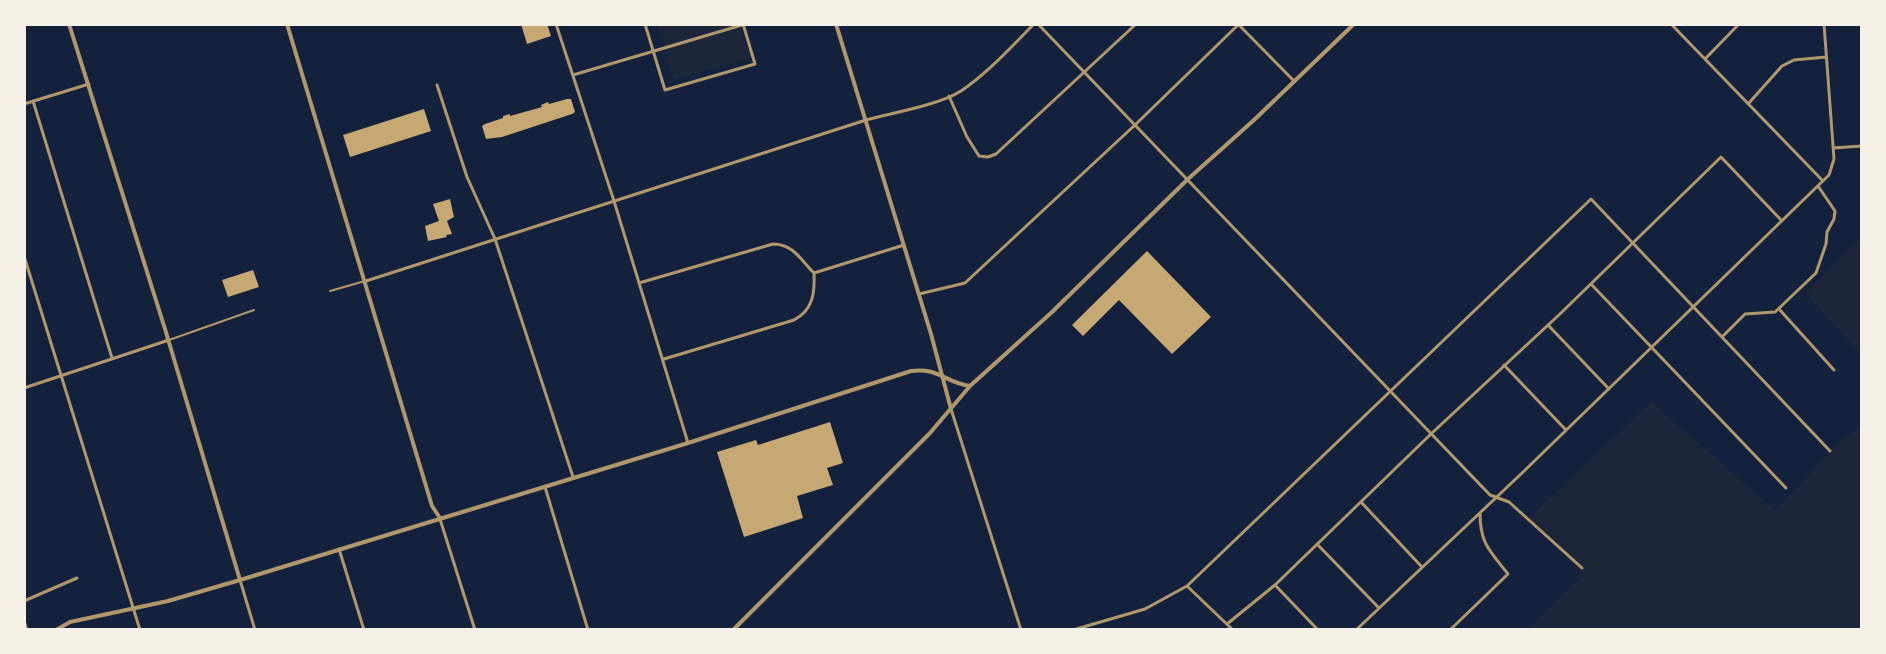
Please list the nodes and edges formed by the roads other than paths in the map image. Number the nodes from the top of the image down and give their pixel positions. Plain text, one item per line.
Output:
1 (69, 24) edge
2 (289, 24) edge
3 (556, 24) edge
4 (645, 24) edge
5 (744, 24) edge
6 (836, 24) edge
7 (1036, 24) edge
8 (1136, 24) edge
9 (1238, 24) edge
10 (1354, 24) edge
11 (1671, 24) edge
12 (1739, 24) edge
13 (1824, 24) edge
14 (653, 51) junction
15 (1826, 57) junction
16 (1705, 59) junction
17 (1086, 72) junction
18 (573, 75) junction
19 (1294, 81) junction
20 (89, 84) junction
21 (437, 85) dead end
22 (949, 96) junction
23 (33, 101) junction
24 (24, 104) edge
25 (1748, 104) junction
26 (866, 120) junction
27 (1136, 124) junction
28 (1861, 146) edge
29 (1833, 148) junction
30 (1188, 179) junction
31 (1823, 181) junction
32 (1818, 186) junction
33 (614, 201) junction
34 (1782, 221) junction
35 (495, 239) junction
36 (1633, 243) junction
37 (904, 245) junction
38 (24, 256) edge
39 (814, 273) junction
40 (366, 281) junction
41 (639, 283) junction
42 (1591, 284) junction
43 (330, 291) dead end
44 (919, 294) junction
45 (1694, 307) junction
46 (1779, 309) junction
47 (254, 310) dead end
48 (1548, 325) junction
49 (1722, 337) junction
50 (169, 340) junction
51 (1652, 348) junction
52 (112, 358) junction
53 (664, 359) junction
54 (1504, 365) junction
55 (1834, 370) dead end
56 (941, 375) junction
57 (62, 376) junction
58 (970, 386) junction
59 (24, 388) edge
60 (1609, 389) junction
61 (1390, 390) junction
62 (951, 409) junction
63 (1566, 430) junction
64 (1432, 433) junction
65 (688, 443) junction
66 (1830, 451) dead end
67 (573, 477) junction
68 (545, 487) junction
69 (1786, 488) dead end
70 (1497, 497) junction
71 (1361, 502) junction
72 (1480, 513) junction
73 (440, 518) junction
74 (1317, 544) junction
75 (339, 549) junction
76 (1423, 567) junction
77 (1582, 568) dead end
78 (77, 578) dead end
79 (240, 580) junction
80 (1275, 585) junction
81 (1187, 586) junction
82 (24, 601) edge
83 (133, 608) junction
84 (1379, 608) junction
85 (24, 621) edge
86 (1227, 624) junction
87 (27, 630) edge
88 (56, 630) edge
89 (140, 630) edge
90 (255, 630) edge
91 (364, 630) edge
92 (475, 630) edge
93 (588, 630) edge
94 (733, 630) edge
95 (1021, 630) edge
96 (1073, 630) edge
97 (1233, 630) edge
98 (1318, 630) edge
99 (1356, 630) edge
100 (1450, 630) edge

1 - 20 street
2 - 40 street
3 - 18 street
4 - 14 street
5 - 14 street
5 - 14 street
6 - 26 street
7 - 17 street
7 - 22 street
8 - 17 street
9 - 19 street
9 - 27 street
10 - 19 street
11 - 16 street
12 - 16 street
13 - 15 street
14 - 18 street
15 - 25 street
15 - 29 street
16 - 25 street
17 - 22 street
17 - 27 street
18 - 33 street
19 - 30 street
20 - 23 street
20 - 50 street
21 - 35 street
22 - 26 street
23 - 24 street
23 - 52 street
25 - 31 street
26 - 33 street
26 - 37 street
27 - 30 street
27 - 44 street
28 - 29 street
29 - 31 street
30 - 58 street
30 - 61 street
31 - 32 street
32 - 34 street
32 - 46 street
33 - 35 street
33 - 41 street
34 - 36 street
34 - 45 street
35 - 40 street
35 - 67 street
36 - 42 street
36 - 45 street
36 - 61 street
37 - 39 street
37 - 44 street
38 - 57 street
39 - 41 street
39 - 53 street
40 - 43 lane
40 - 73 street
41 - 53 street
42 - 48 street
42 - 51 street
44 - 56 street
45 - 49 street
45 - 51 street
46 - 49 street
46 - 55 street
47 - 50 lane
48 - 54 street
48 - 60 street
49 - 66 street
50 - 52 street
50 - 79 street
51 - 60 street
51 - 69 street
52 - 57 street
53 - 65 street
54 - 63 street
54 - 64 street
56 - 58 street
56 - 62 street
56 - 65 street
57 - 59 street
57 - 83 street
58 - 62 street
60 - 63 street
61 - 64 street
61 - 81 street
62 - 94 street
62 - 95 street
63 - 70 street
64 - 70 street
64 - 71 street
65 - 67 street
67 - 68 street
68 - 73 street
68 - 93 street
70 - 72 street
70 - 77 street
71 - 74 street
71 - 76 street
72 - 76 street
72 - 100 street
73 - 75 street
73 - 92 street
74 - 80 street
74 - 84 street
75 - 79 street
75 - 91 street
76 - 84 street
78 - 82 street
79 - 83 street
79 - 90 street
80 - 86 street
80 - 98 street
81 - 86 street
81 - 96 street
83 - 88 street
83 - 89 street
84 - 99 street
85 - 87 street
86 - 97 street

